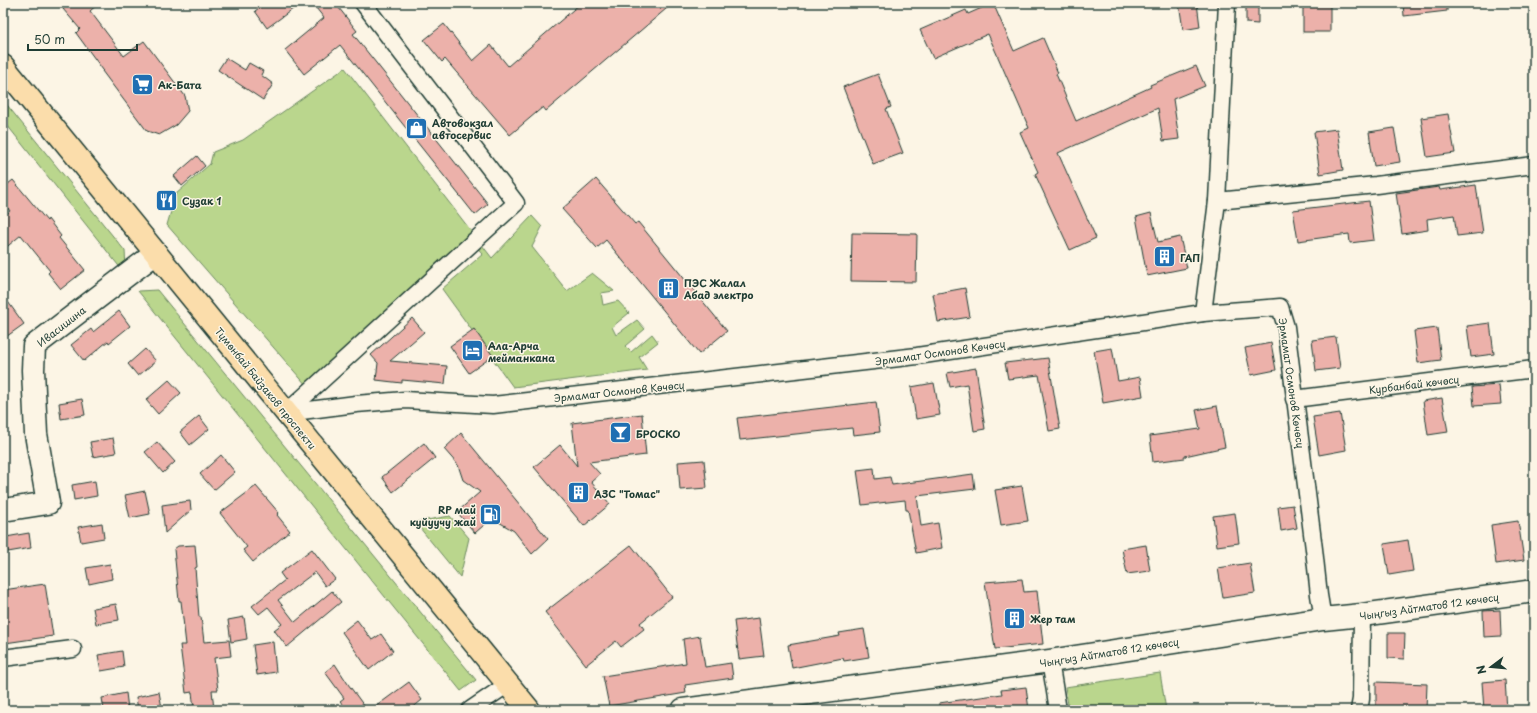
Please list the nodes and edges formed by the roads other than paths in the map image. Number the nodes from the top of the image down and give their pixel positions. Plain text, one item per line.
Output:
1 (363, 3) edge
2 (1227, 3) edge
3 (3, 66) edge
4 (1534, 165) edge
5 (1217, 201) junction
6 (156, 253) junction
7 (1203, 313) junction
8 (1534, 369) edge
9 (1294, 399) junction
10 (286, 413) junction
11 (3, 510) edge
12 (1534, 591) edge
13 (1362, 616) junction
14 (1323, 619) junction
15 (73, 649) dead end
16 (3, 658) edge
17 (1050, 661) junction
18 (508, 684) junction
19 (707, 708) edge
20 (470, 710) edge
21 (529, 710) edge
22 (683, 710) edge
23 (1058, 710) edge
24 (1359, 710) edge

1 - 10 street
2 - 5 street
3 - 6 highway, Түмөнбай Байзаков проспекти
4 - 5 street
5 - 7 street
6 - 10 highway, Түмөнбай Байзаков проспекти
6 - 11 main road, Ивасишина
7 - 9 street, Эрмамат Осмонов Көчөсү
7 - 10 street, Эрмамат Осмонов Көчөсү
8 - 9 street, Курбанбай көчөсү
9 - 14 street, Эрмамат Осмонов Көчөсү
10 - 18 highway, Түмөнбай Байзаков проспекти
12 - 13 main road, Чыңгыз Айтматов 12 көчөсү
13 - 14 main road, Чыңгыз Айтматов 12 көчөсү
13 - 24 street
14 - 17 main road, Чыңгыз Айтматов 12 көчөсү
15 - 16 street
17 - 19 main road, Чыңгыз Айтматов 12 көчөсү
17 - 23 street
18 - 20 street
18 - 21 highway, Түмөнбай Байзаков проспекти
19 - 22 main road, Чыңгыз Айтматов 12 көчөсү

